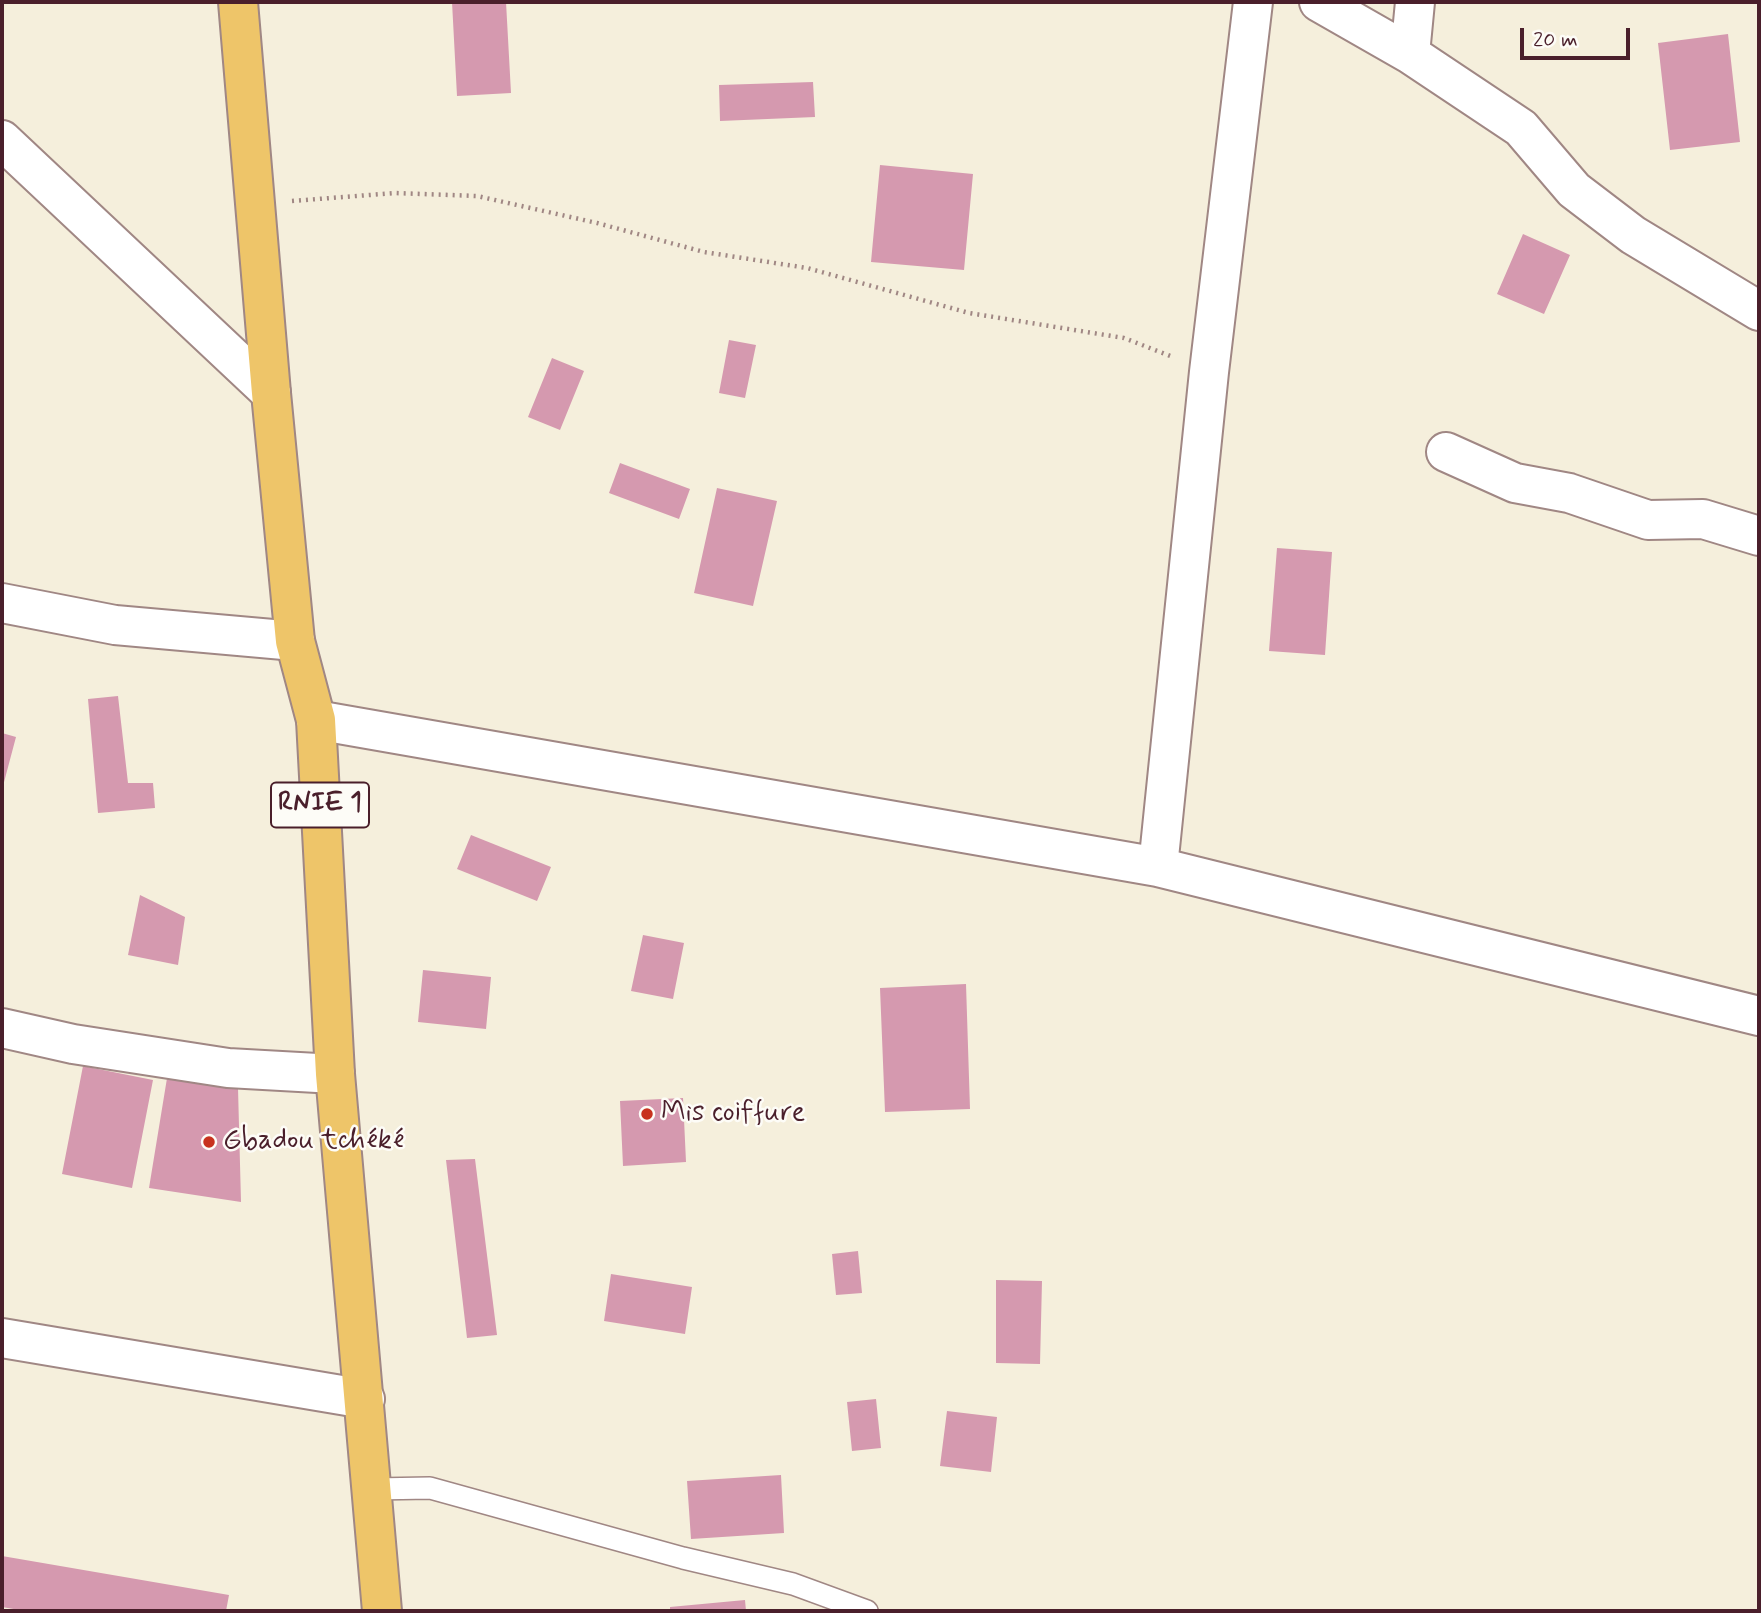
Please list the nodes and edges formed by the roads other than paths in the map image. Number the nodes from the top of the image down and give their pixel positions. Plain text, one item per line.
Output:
1 (238, 2) edge
2 (1253, 2) edge
3 (1318, 2) edge
4 (1415, 2) edge
5 (1409, 54) junction
6 (2, 140) edge
7 (1759, 311) edge
8 (271, 393) junction
9 (1446, 452) dead end
10 (1759, 536) edge
11 (2, 603) edge
12 (295, 641) junction
13 (316, 720) junction
14 (1158, 867) junction
15 (1759, 1016) edge
16 (2, 1028) edge
17 (335, 1074) junction
18 (2, 1338) edge
19 (365, 1399) junction
20 (373, 1489) junction
21 (382, 1611) edge
22 (867, 1611) edge

1 - 8 highway, RNIE 1
2 - 14 street
3 - 5 street
4 - 5 street
5 - 7 street
6 - 8 street
8 - 12 highway, RNIE 1
9 - 10 street
11 - 12 street
12 - 13 highway, RNIE 1
13 - 14 street
13 - 17 highway, RNIE 1
14 - 15 street
16 - 17 street
17 - 19 highway, RNIE 1
18 - 19 street
19 - 20 highway, RNIE 1
20 - 21 highway, RNIE 1
20 - 22 lane

